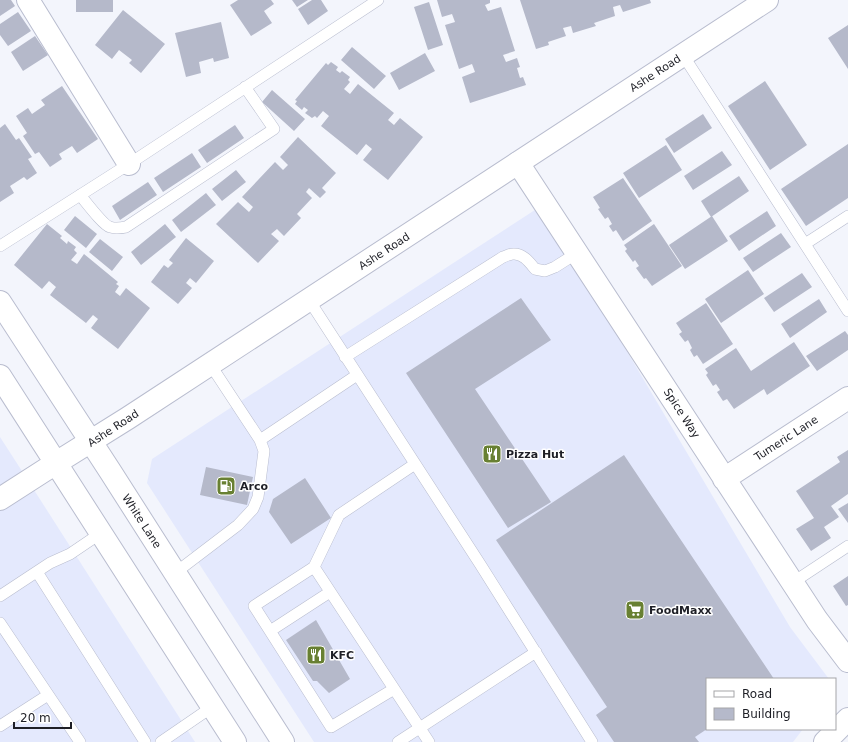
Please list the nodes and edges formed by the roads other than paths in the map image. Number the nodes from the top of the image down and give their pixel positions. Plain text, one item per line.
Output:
1 (28, 0) edge
2 (378, 0) edge
3 (767, 0) edge
4 (683, 55) junction
5 (245, 87) junction
6 (518, 163) junction
7 (129, 164) junction
8 (80, 195) junction
9 (848, 216) edge
10 (805, 244) junction
11 (0, 246) edge
12 (577, 253) junction
13 (308, 300) junction
14 (0, 302) edge
15 (848, 310) edge
16 (345, 357) junction
17 (210, 364) junction
18 (357, 375) junction
19 (0, 376) edge
20 (848, 398) edge
21 (260, 440) junction
22 (91, 442) junction
23 (56, 463) junction
24 (415, 464) junction
25 (724, 479) junction
26 (0, 499) edge
27 (101, 533) junction
28 (848, 546) edge
29 (314, 567) junction
30 (36, 572) junction
31 (175, 573) junction
32 (792, 583) junction
33 (330, 592) junction
34 (0, 596) edge
35 (0, 623) edge
36 (270, 631) junction
37 (536, 652) junction
38 (848, 661) edge
39 (394, 689) junction
40 (48, 695) junction
41 (212, 707) junction
42 (848, 719) edge
43 (0, 726) edge
44 (420, 728) junction
45 (80, 742) edge
46 (145, 742) edge
47 (161, 742) edge
48 (235, 742) edge
49 (244, 742) edge
50 (283, 742) edge
51 (398, 742) edge
52 (429, 742) edge
53 (592, 742) edge
54 (825, 742) edge

1 - 7 street
2 - 5 lane
3 - 4 street, Ashe Road
4 - 6 street, Ashe Road
4 - 10 lane
5 - 7 lane
5 - 8 lane
6 - 12 street, Spice Way
6 - 13 street, Ashe Road
7 - 8 lane
8 - 11 lane
9 - 10 lane
10 - 15 lane
12 - 16 lane
12 - 25 street, Spice Way
13 - 16 lane
13 - 17 street, Ashe Road
14 - 22 street, White Lane
16 - 18 lane
17 - 21 lane
17 - 22 street, Ashe Road
18 - 21 lane
18 - 24 lane
19 - 23 street
20 - 25 street, Tumeric Lane
21 - 31 lane
22 - 23 street, Ashe Road
22 - 31 street, White Lane
23 - 26 street, Ashe Road
23 - 27 street
24 - 29 lane
24 - 37 lane
25 - 32 street, Spice Way
27 - 30 lane
27 - 41 street
28 - 32 lane
29 - 33 lane
29 - 36 lane
30 - 34 lane
30 - 46 lane
31 - 50 street, White Lane
32 - 38 street, Spice Way
33 - 36 lane
33 - 39 lane
35 - 40 lane
36 - 39 lane
37 - 44 lane
37 - 53 lane
39 - 44 lane
40 - 43 lane
40 - 45 lane
41 - 47 lane
41 - 48 street
41 - 49 street
42 - 54 street
44 - 51 lane
44 - 52 lane

